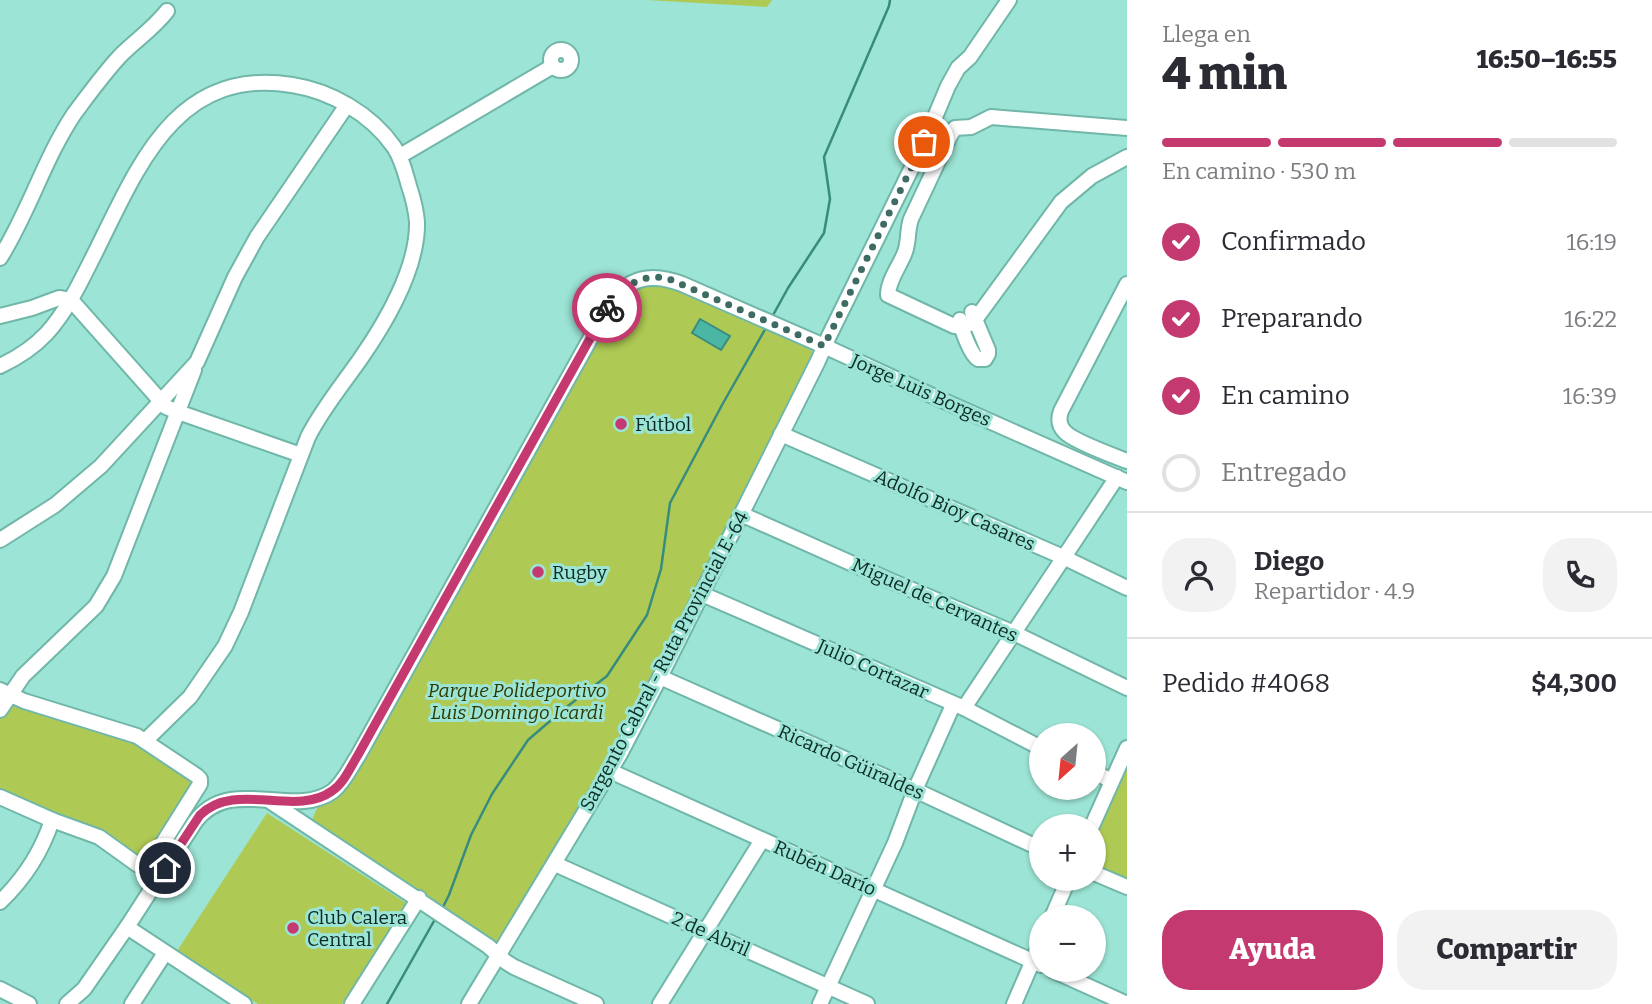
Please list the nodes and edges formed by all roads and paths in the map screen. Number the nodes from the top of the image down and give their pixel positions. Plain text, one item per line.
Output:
1 (1009, 0) edge
2 (167, 11) dead end
3 (553, 66) dead end
4 (347, 105) junction
5 (1127, 128) edge
6 (1127, 150) edge
7 (400, 156) junction
8 (1127, 157) edge
9 (0, 258) edge
10 (1127, 284) edge
11 (71, 300) junction
12 (0, 316) edge
13 (967, 319) junction
14 (824, 346) junction
15 (197, 362) junction
16 (0, 366) edge
17 (160, 401) junction
18 (178, 412) junction
19 (782, 434) junction
20 (301, 455) junction
21 (1127, 461) edge
22 (1122, 479) edge
23 (741, 514) junction
24 (0, 540) edge
25 (1063, 557) junction
26 (1127, 588) edge
27 (702, 594) junction
28 (1014, 633) junction
29 (660, 677) junction
30 (1127, 688) edge
31 (5, 693) edge
32 (959, 706) junction
33 (0, 710) edge
34 (145, 741) junction
35 (1029, 742) edge
36 (1127, 748) edge
37 (610, 771) junction
38 (1106, 778) edge
39 (1112, 781) junction
40 (915, 790) junction
41 (324, 796) junction
42 (0, 797) edge
43 (268, 800) junction
44 (1097, 814) edge
45 (52, 820) junction
46 (312, 829) junction
47 (762, 840) junction
48 (1029, 843) edge
49 (555, 864) junction
50 (1106, 878) edge
51 (1127, 887) edge
52 (873, 890) junction
53 (418, 898) junction
54 (0, 902) edge
55 (127, 927) junction
56 (706, 932) junction
57 (165, 953) junction
58 (499, 956) junction
59 (1029, 959) edge
60 (1029, 977) edge
61 (1079, 982) edge
62 (828, 986) junction
63 (0, 989) edge
64 (1127, 1003) edge
65 (29, 1004) edge
66 (67, 1004) edge
67 (132, 1004) edge
68 (244, 1004) edge
69 (352, 1004) edge
70 (470, 1004) edge
71 (596, 1004) edge
72 (660, 1004) edge
73 (820, 1004) edge
74 (867, 1004) edge
75 (1014, 1004) edge

1 - 14 street, Sargento Cabral - Ruta Provincial E-64
2 - 9 street
3 - 7 street
4 - 7 street
4 - 11 street
4 - 15 street
5 - 13 street
6 - 13 street
7 - 20 street
8 - 13 street
10 - 21 street
11 - 12 street
11 - 16 street
11 - 17 street
14 - 19 street, Sargento Cabral - Ruta Provincial E-64
14 - 22 street, Jorge Luis Borges
14 - 41 street, Jorge Luis Borges
15 - 17 street
15 - 18 street
17 - 18 street
17 - 24 street
18 - 20 street
18 - 31 street
19 - 23 street, Sargento Cabral - Ruta Provincial E-64
19 - 25 street, Adolfo Bioy Casares
20 - 34 street
22 - 25 street
23 - 27 street, Sargento Cabral - Ruta Provincial E-64
23 - 28 street, Miguel de Cervantes
25 - 26 street, Adolfo Bioy Casares
25 - 28 street
27 - 29 street, Sargento Cabral - Ruta Provincial E-64
27 - 32 street, Julio Cortazar
28 - 30 street, Miguel de Cervantes
28 - 32 street
29 - 37 street, Sargento Cabral - Ruta Provincial E-64
29 - 40 street, Ricardo Güiraldes
31 - 33 street
31 - 34 street
32 - 35 street, Julio Cortazar
32 - 40 street
34 - 45 street
36 - 39 street
37 - 47 street, Rubén Darío
37 - 49 street, Sargento Cabral - Ruta Provincial E-64
38 - 39 street
39 - 44 street
40 - 48 street, Ricardo Güiraldes
40 - 52 street
41 - 43 street
41 - 46 street
42 - 45 street
43 - 46 street
43 - 55 street
45 - 54 street
46 - 53 street
47 - 52 street, Rubén Darío
47 - 56 street
49 - 56 street, 2 de Abril
49 - 58 street, Sargento Cabral - Ruta Provincial E-64
50 - 51 street
52 - 59 street, Rubén Darío
52 - 62 street
53 - 58 street
53 - 69 street
55 - 57 street
55 - 66 street
56 - 62 street, 2 de Abril
56 - 72 street
57 - 67 street
57 - 68 street
58 - 70 street, Sargento Cabral - Ruta Provincial E-64
58 - 71 street
60 - 75 street
61 - 64 street
62 - 73 street
62 - 74 street, 2 de Abril
63 - 65 street

